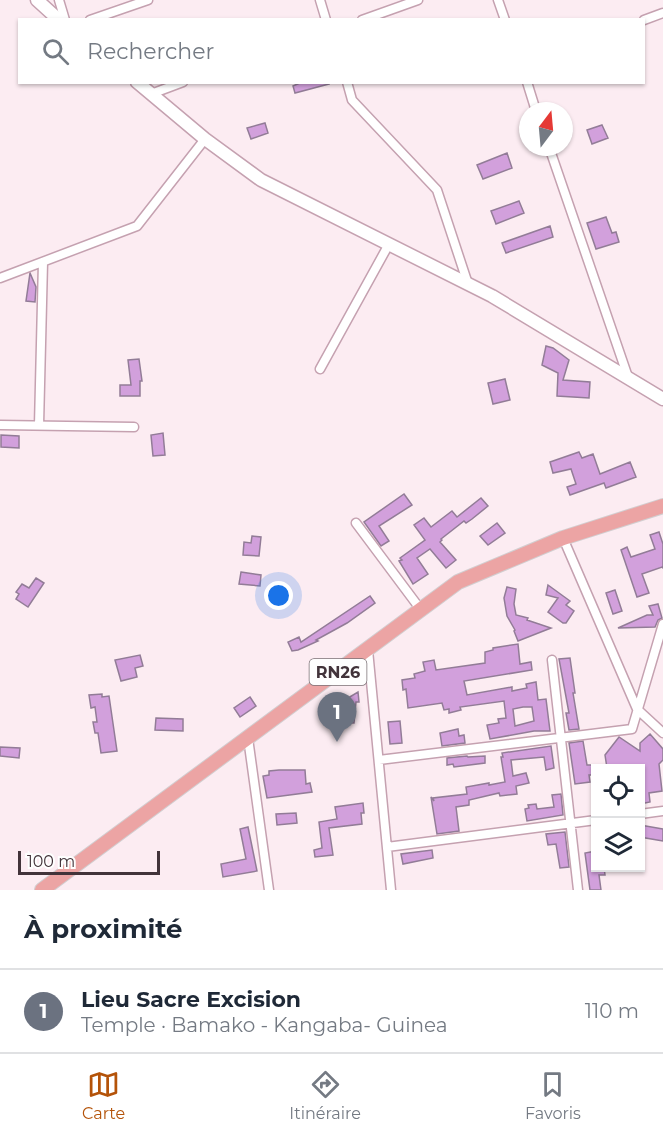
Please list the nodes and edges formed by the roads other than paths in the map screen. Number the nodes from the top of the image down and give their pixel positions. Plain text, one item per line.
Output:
1 (37, 0) edge
2 (59, 0) edge
3 (148, 0) edge
4 (320, 0) edge
5 (418, 0) edge
6 (498, 0) edge
7 (663, 13) edge
8 (57, 18) edge
9 (64, 18) edge
10 (96, 18) edge
11 (325, 18) edge
12 (368, 18) edge
13 (504, 18) edge
14 (645, 20) edge
15 (139, 84) edge
16 (178, 84) edge
17 (348, 84) edge
18 (527, 84) edge
19 (151, 94) junction
20 (533, 102) edge
21 (206, 139) junction
22 (552, 156) edge
23 (389, 244) junction
24 (43, 262) junction
25 (0, 278) edge
26 (468, 284) junction
27 (320, 369) dead end
28 (628, 376) junction
29 (663, 399) edge
30 (0, 424) edge
31 (39, 425) junction
32 (134, 427) dead end
33 (663, 506) edge
34 (356, 523) dead end
35 (563, 538) junction
36 (421, 610) junction
37 (663, 624) edge
38 (368, 650) junction
39 (552, 660) dead end
40 (638, 709) junction
41 (663, 733) edge
42 (560, 737) junction
43 (248, 738) junction
44 (379, 760) junction
45 (663, 811) edge
46 (645, 813) edge
47 (591, 821) edge
48 (570, 823) junction
49 (387, 847) junction
50 (42, 890) edge
51 (269, 890) edge
52 (391, 890) edge
53 (578, 890) edge

1 - 8 street
2 - 9 street
3 - 10 street
4 - 11 street
5 - 12 street
6 - 13 street
7 - 14 street
15 - 19 street
16 - 19 street
17 - 26 street
18 - 20 street
19 - 21 street
21 - 23 street
21 - 24 street
22 - 28 street
23 - 26 street
23 - 27 street
24 - 25 street
24 - 31 street
26 - 28 street
28 - 29 street
30 - 31 street
31 - 32 street
33 - 35 main road, RN26
34 - 36 street
35 - 36 main road, RN26
35 - 40 street
36 - 38 main road, RN26
37 - 40 street
38 - 43 main road, RN26
38 - 44 street
39 - 42 street
40 - 41 street
40 - 42 street
42 - 44 street
42 - 48 street
43 - 50 main road, RN26
43 - 51 street
44 - 49 street
45 - 46 street
47 - 48 street
48 - 49 street
48 - 53 street
49 - 52 street

